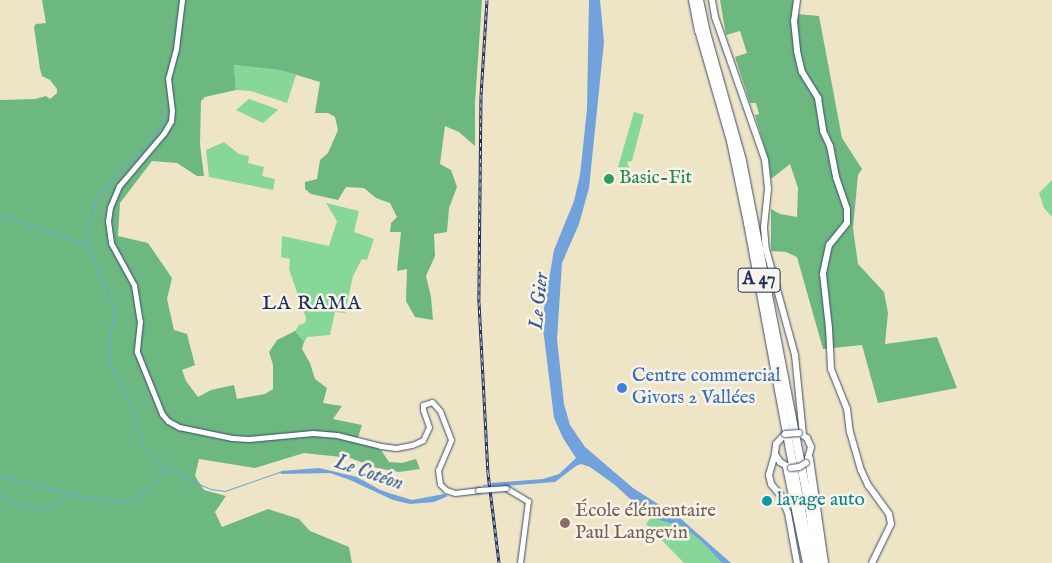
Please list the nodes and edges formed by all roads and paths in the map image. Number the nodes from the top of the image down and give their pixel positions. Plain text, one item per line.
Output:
1 (182, 0) edge
2 (693, 0) edge
3 (699, 0) edge
4 (712, 0) edge
5 (797, 0) edge
6 (800, 416) junction
7 (799, 431) junction
8 (775, 454) junction
9 (807, 461) junction
10 (787, 467) junction
11 (770, 469) junction
12 (520, 563) edge
13 (797, 563) edge
14 (807, 563) edge
15 (811, 563) edge
16 (817, 563) edge
17 (824, 563) edge
18 (872, 563) edge

1 - 12 street, bridge
2 - 15 highway, A 47
3 - 16 highway, A 47
4 - 6 main road
5 - 18 main road
6 - 7 main road
6 - 7 main road
7 - 8 main road, bridge
7 - 9 main road
8 - 10 main road
8 - 11 main road
9 - 10 main road, bridge
9 - 17 highway
10 - 11 main road
10 - 14 highway
11 - 13 main road

